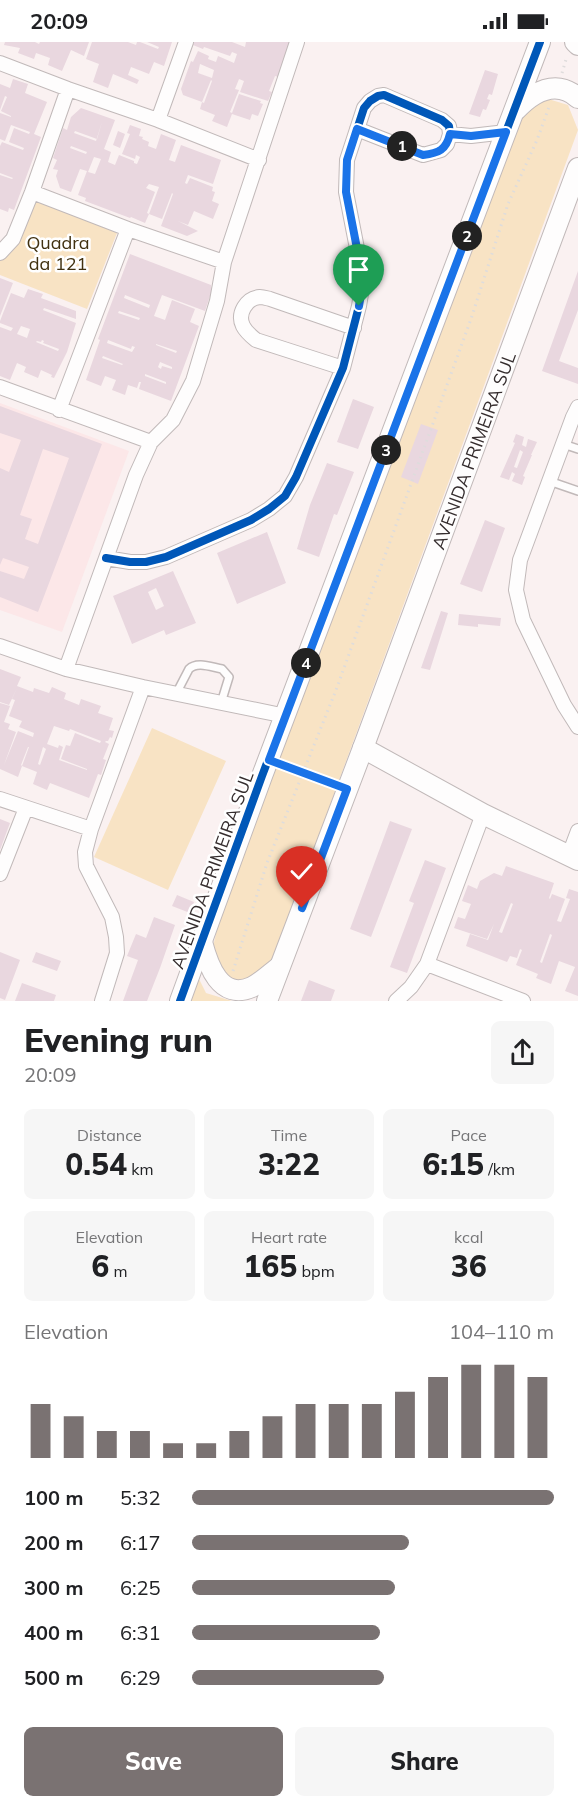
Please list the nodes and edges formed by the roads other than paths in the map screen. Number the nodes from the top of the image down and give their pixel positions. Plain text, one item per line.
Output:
1 (186, 42) edge
2 (297, 42) edge
3 (540, 42) edge
4 (0, 63) edge
5 (68, 89) junction
6 (578, 98) edge
7 (513, 112) junction
8 (158, 120) junction
9 (357, 129) junction
10 (506, 132) junction
11 (450, 134) junction
12 (259, 160) junction
13 (578, 168) edge
14 (32, 192) junction
15 (128, 229) junction
16 (0, 253) edge
17 (224, 262) junction
18 (354, 327) junction
19 (343, 368) junction
20 (0, 387) edge
21 (578, 407) edge
22 (59, 410) junction
23 (151, 442) junction
24 (563, 444) junction
25 (578, 449) edge
26 (549, 481) junction
27 (578, 491) edge
28 (106, 558) junction
29 (0, 646) edge
30 (66, 669) junction
31 (143, 687) junction
32 (176, 694) junction
33 (221, 703) junction
34 (286, 716) junction
35 (578, 726) edge
36 (363, 748) junction
37 (0, 799) edge
38 (26, 808) junction
39 (483, 814) junction
40 (91, 829) junction
41 (578, 831) edge
42 (573, 857) edge
43 (0, 874) edge
44 (202, 942) junction
45 (427, 964) junction
46 (279, 967) junction
47 (496, 996) edge
48 (102, 1001) edge
49 (180, 1001) edge
50 (267, 1001) edge
51 (396, 1001) edge
52 (523, 1001) edge

1 - 8 street
2 - 12 street
3 - 7 street, AVENIDA PRIMEIRA SUL
4 - 5 street
5 - 8 street
5 - 14 street
6 - 7 street
7 - 10 street, AVENIDA PRIMEIRA SUL
8 - 12 street
9 - 11 street
9 - 11 street
9 - 18 street
10 - 11 street
10 - 34 street, AVENIDA PRIMEIRA SUL
12 - 17 street
13 - 36 street, AVENIDA PRIMEIRA SUL
14 - 15 street
14 - 16 street
15 - 17 street
15 - 22 street
17 - 23 street
18 - 19 street
18 - 19 street
19 - 28 street
20 - 22 street
21 - 24 street
22 - 23 street
23 - 28 street
24 - 25 lane
24 - 26 street
26 - 27 lane
26 - 35 street
28 - 30 street
29 - 30 street
30 - 31 street
31 - 32 street
31 - 40 street
32 - 33 street
32 - 33 lane
33 - 34 street
34 - 44 street, AVENIDA PRIMEIRA SUL
36 - 39 street
36 - 46 street, AVENIDA PRIMEIRA SUL
37 - 38 street
38 - 40 street
38 - 43 street
39 - 42 street
39 - 45 street
40 - 48 street
41 - 42 street
44 - 46 street
44 - 49 street, AVENIDA PRIMEIRA SUL
45 - 47 street
45 - 51 street
46 - 50 street, AVENIDA PRIMEIRA SUL
47 - 52 street

